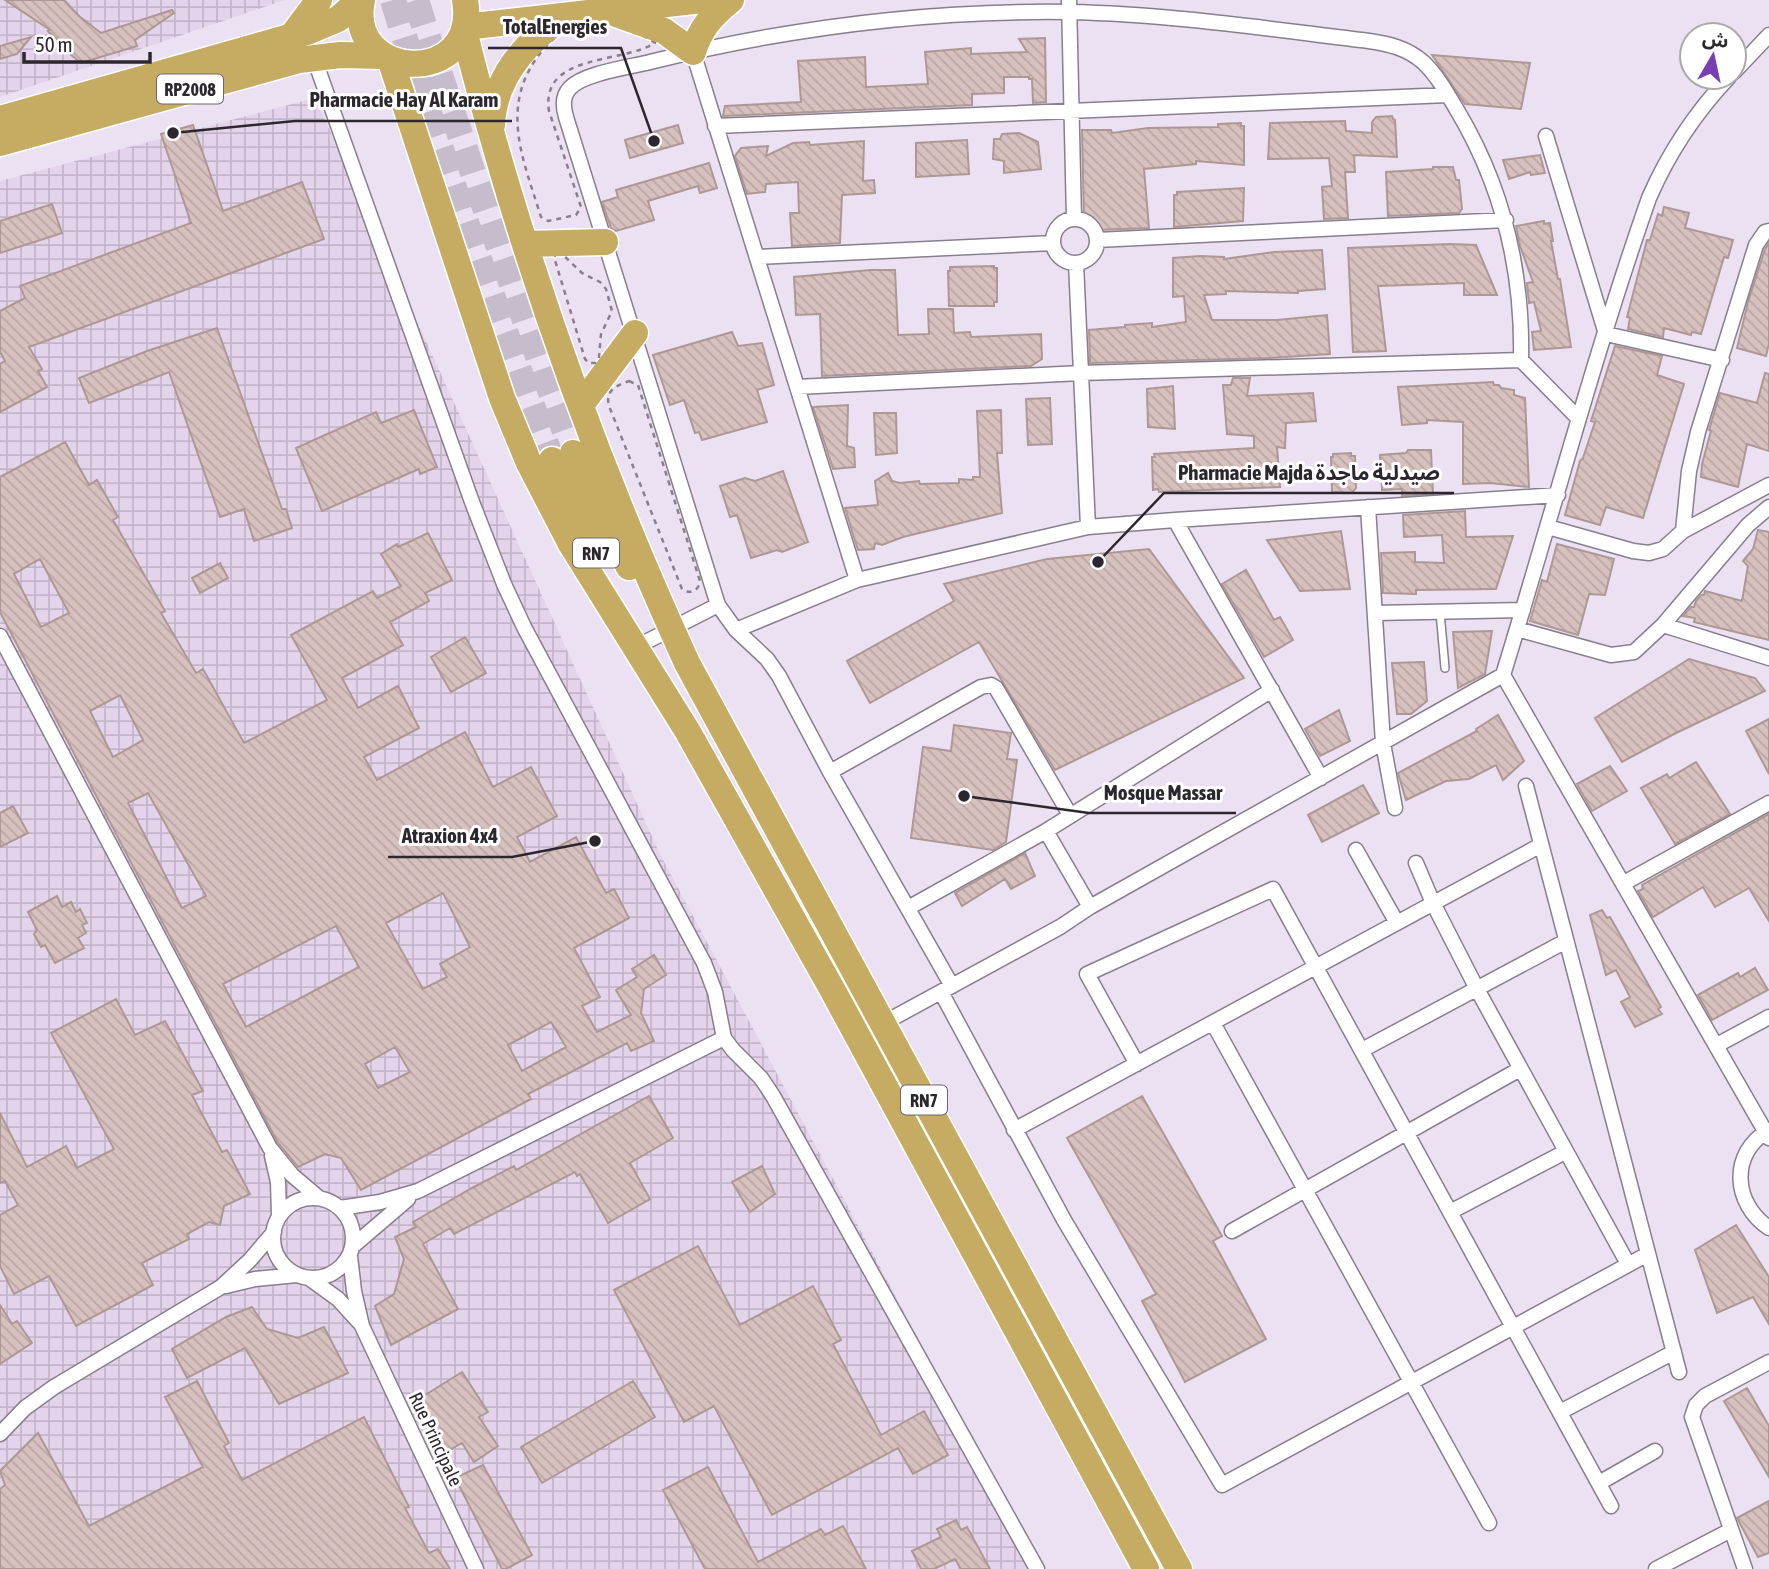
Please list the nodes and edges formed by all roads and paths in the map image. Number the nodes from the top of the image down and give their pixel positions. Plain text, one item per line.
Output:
1 (320, 0) edge
2 (361, 0) edge
3 (465, 0) edge
4 (702, 0) edge
5 (731, 0) edge
6 (1069, 6) edge
7 (602, 10) junction
8 (565, 16) junction
9 (464, 28) junction
10 (1769, 35) edge
11 (291, 37) junction
12 (693, 52) junction
13 (386, 57) junction
14 (1748, 57) edge
15 (314, 58) junction
16 (1717, 91) edge
17 (1448, 95) junction
18 (1071, 111) junction
19 (0, 119) edge
20 (715, 126) junction
21 (492, 134) junction
22 (1546, 136) dead end
23 (0, 143) edge
24 (1074, 219) junction
25 (1506, 220) junction
26 (1769, 231) edge
27 (1097, 240) junction
28 (605, 242) junction
29 (1053, 243) junction
30 (525, 244) junction
31 (554, 257) joint
32 (757, 257) junction
33 (1076, 263) junction
34 (635, 333) junction
35 (1606, 334) junction
36 (1521, 360) junction
37 (1722, 360) junction
38 (1081, 373) junction
39 (797, 387) junction
40 (581, 405) junction
41 (1578, 418) junction
42 (1769, 485) edge
43 (1558, 495) junction
44 (1368, 507) junction
45 (1769, 507) edge
46 (1175, 520) junction
47 (1088, 527) junction
48 (1548, 527) junction
49 (1683, 531) junction
50 (857, 580) junction
51 (682, 589) joint
52 (718, 605) junction
53 (1523, 610) junction
54 (1440, 612) junction
55 (1375, 613) junction
56 (1663, 625) junction
57 (672, 629) junction
58 (1517, 629) junction
59 (736, 630) junction
60 (0, 636) edge
61 (636, 648) junction
62 (1769, 658) edge
63 (1445, 668) dead end
64 (1503, 676) junction
65 (1272, 690) junction
66 (1382, 743) junction
67 (830, 772) junction
68 (1321, 778) junction
69 (1526, 786) dead end
70 (1769, 803) edge
71 (1395, 808) dead end
72 (1070, 816) junction
73 (1046, 831) junction
74 (1541, 845) junction
75 (1356, 850) dead end
76 (1416, 863) dead end
77 (1624, 883) junction
78 (1433, 903) junction
79 (1090, 907) junction
80 (908, 908) junction
81 (1397, 923) junction
82 (1566, 941) junction
83 (1316, 967) junction
84 (947, 989) junction
85 (1477, 989) junction
86 (1769, 1017) edge
87 (1213, 1023) junction
88 (883, 1024) junction
89 (858, 1037) junction
90 (724, 1038) junction
91 (1717, 1045) junction
92 (1362, 1051) junction
93 (1138, 1064) junction
94 (1520, 1069) junction
95 (1014, 1130) junction
96 (1407, 1133) junction
97 (1768, 1134) edge
98 (270, 1148) junction
99 (1565, 1152) junction
100 (1305, 1190) junction
101 (418, 1191) junction
102 (319, 1198) junction
103 (340, 1208) junction
104 (1450, 1212) junction
105 (279, 1216) junction
106 (1769, 1228) edge
107 (1232, 1231) dead end
108 (274, 1232) junction
109 (351, 1251) junction
110 (1648, 1254) junction
111 (1628, 1265) junction
112 (303, 1276) junction
113 (221, 1287) junction
114 (362, 1326) junction
115 (1513, 1327) junction
116 (1674, 1352) junction
117 (1769, 1362) edge
118 (1679, 1372) dead end
119 (1412, 1382) junction
120 (1560, 1412) junction
121 (0, 1434) edge
122 (1656, 1451) dead end
123 (1599, 1483) junction
124 (1611, 1506) dead end
125 (1489, 1523) dead end
126 (1731, 1530) junction
127 (476, 1569) edge
128 (1037, 1569) edge
129 (1146, 1569) edge
130 (1179, 1569) edge
131 (1656, 1569) edge
132 (1745, 1569) edge

1 - 11 highway
2 - 11 highway, RP2008
2 - 13 highway
3 - 9 highway
4 - 7 highway
5 - 12 highway
6 - 12 street
6 - 17 street
6 - 18 street
7 - 8 highway
7 - 12 highway
8 - 9 highway
8 - 21 highway
9 - 13 highway
9 - 21 highway
10 - 14 street
11 - 19 highway, RP2008
12 - 20 street
12 - 28 street
13 - 15 highway, RP2008
13 - 61 highway
15 - 23 highway, RP2008
15 - 90 street
16 - 35 street
17 - 18 street
17 - 25 street
18 - 20 street
18 - 24 street
20 - 32 street
21 - 30 highway
22 - 35 street
24 - 27 street
24 - 29 street
25 - 27 street
25 - 36 street
26 - 37 street
27 - 33 street
28 - 30 highway
28 - 34 street
29 - 32 street
29 - 33 street
30 - 40 highway
31 - 31 path
32 - 39 street
33 - 38 street
34 - 40 highway
34 - 52 street
35 - 37 street
35 - 41 street
36 - 38 street
36 - 41 street
37 - 49 street
38 - 39 street
38 - 47 street
39 - 50 street
40 - 57 highway
41 - 43 street
42 - 49 street
43 - 44 street
43 - 48 street
44 - 46 street
44 - 55 street
45 - 56 street
46 - 47 street
46 - 65 street
47 - 50 street
48 - 49 street
48 - 53 street
50 - 59 street
51 - 51 path
52 - 57 street
52 - 59 street
53 - 54 street
53 - 58 street
54 - 55 street
54 - 63 lane
55 - 66 street
56 - 58 street
56 - 62 street
57 - 61 street
57 - 61 highway, RN7
57 - 88 highway, RN7
58 - 64 street
59 - 67 street
60 - 98 street
61 - 89 highway, RN7
64 - 66 street
64 - 77 street
65 - 68 street
65 - 72 street
66 - 68 street
66 - 71 street
67 - 72 street
67 - 80 street
68 - 79 street
69 - 74 street
70 - 77 street
72 - 73 street
73 - 79 street
73 - 80 street
74 - 78 street
74 - 82 street
75 - 81 street
76 - 78 street
77 - 91 street
78 - 81 street
78 - 85 street
79 - 84 street
80 - 84 street
81 - 83 street
82 - 85 street
82 - 110 street
83 - 87 street
83 - 92 street
83 - 93 street
84 - 88 street
84 - 95 street
85 - 92 street
85 - 94 street
86 - 91 street
87 - 93 street
87 - 100 street
88 - 89 street
88 - 130 highway, RN7
89 - 129 highway, RN7
90 - 101 street
90 - 128 street
91 - 97 street
92 - 96 street
93 - 95 street
94 - 96 street
94 - 99 street
95 - 119 street
96 - 100 street
96 - 104 street
97 - 106 street
98 - 102 street
98 - 105 street
99 - 104 street
99 - 111 street
100 - 107 street
100 - 119 street
101 - 103 street
101 - 109 street
102 - 103 street
102 - 105 street
103 - 109 street
104 - 115 street
105 - 108 street
108 - 112 street
108 - 113 street
109 - 112 street
109 - 114 street, Rue Principale
110 - 111 street
110 - 116 street
111 - 115 street
112 - 113 street
112 - 114 street, Rue Principale
113 - 121 street
114 - 127 street, Rue Principale
115 - 119 street
115 - 120 street
116 - 118 street
116 - 120 street
117 - 126 street
119 - 125 street
120 - 123 street
122 - 123 street
123 - 124 street
126 - 131 street
126 - 132 street

